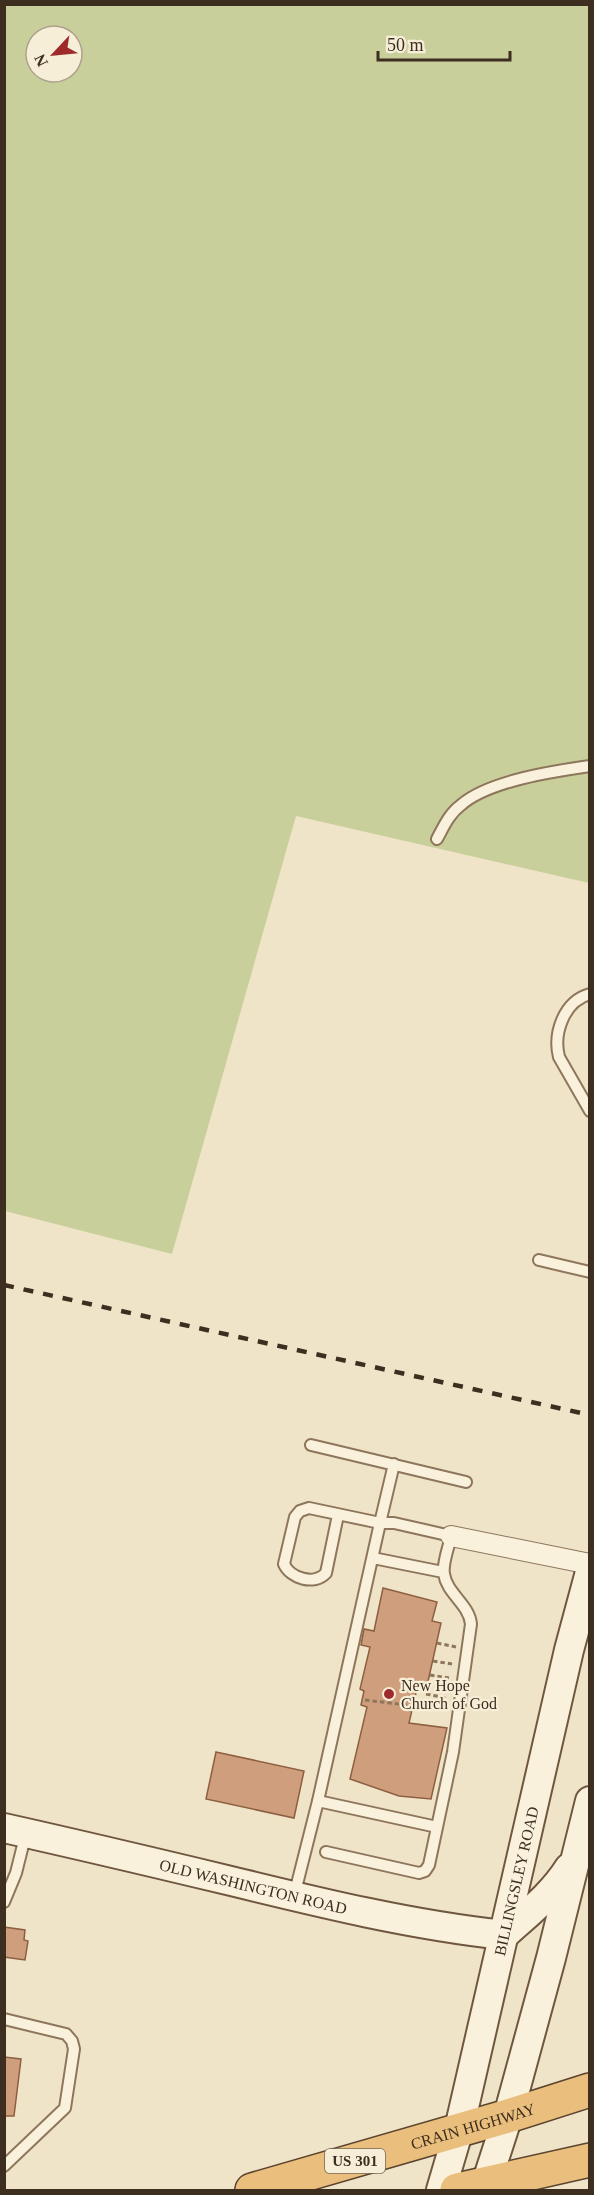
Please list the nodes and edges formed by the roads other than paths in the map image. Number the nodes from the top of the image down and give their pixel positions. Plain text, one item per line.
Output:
1 (590, 766) edge
2 (437, 839) dead end
3 (590, 994) edge
4 (590, 1111) edge
5 (539, 1260) dead end
6 (590, 1272) edge
7 (311, 1445) dead end
8 (394, 1464) junction
9 (466, 1482) dead end
10 (338, 1515) junction
11 (380, 1523) junction
12 (451, 1536) junction
13 (373, 1558) junction
14 (590, 1564) edge
15 (443, 1572) junction
16 (590, 1572) edge
17 (318, 1801) junction
18 (590, 1802) edge
19 (437, 1827) junction
20 (15, 1831) edge
21 (326, 1852) dead end
22 (577, 1854) junction
23 (294, 1896) junction
24 (4, 1902) edge
25 (504, 1935) junction
26 (4, 2019) edge
27 (590, 2090) edge
28 (508, 2116) junction
29 (459, 2129) junction
30 (590, 2160) edge
31 (4, 2166) edge
32 (590, 2168) edge
33 (476, 2188) edge
34 (252, 2190) edge
35 (441, 2190) edge
36 (547, 2190) edge

1 - 2 lane
3 - 4 lane
5 - 6 lane
7 - 8 lane
8 - 9 lane
8 - 11 lane
10 - 10 lane
10 - 11 lane
11 - 12 lane
11 - 13 lane
12 - 14 street
12 - 15 lane
13 - 15 lane
13 - 17 lane
15 - 19 lane
16 - 25 main road, BILLINGSLEY ROAD
17 - 19 lane
17 - 23 lane
18 - 22 main road
19 - 21 lane
20 - 23 main road, OLD WASHINGTON ROAD
20 - 24 lane
22 - 25 main road
22 - 28 main road
23 - 25 main road, OLD WASHINGTON ROAD
25 - 29 main road, BILLINGSLEY ROAD
26 - 31 lane
27 - 28 highway, CRAIN HIGHWAY / US 301
28 - 29 highway, CRAIN HIGHWAY / US 301
28 - 33 main road
29 - 34 highway, CRAIN HIGHWAY / US 301
29 - 35 main road, BILLINGSLEY ROAD
30 - 33 highway
32 - 36 highway

